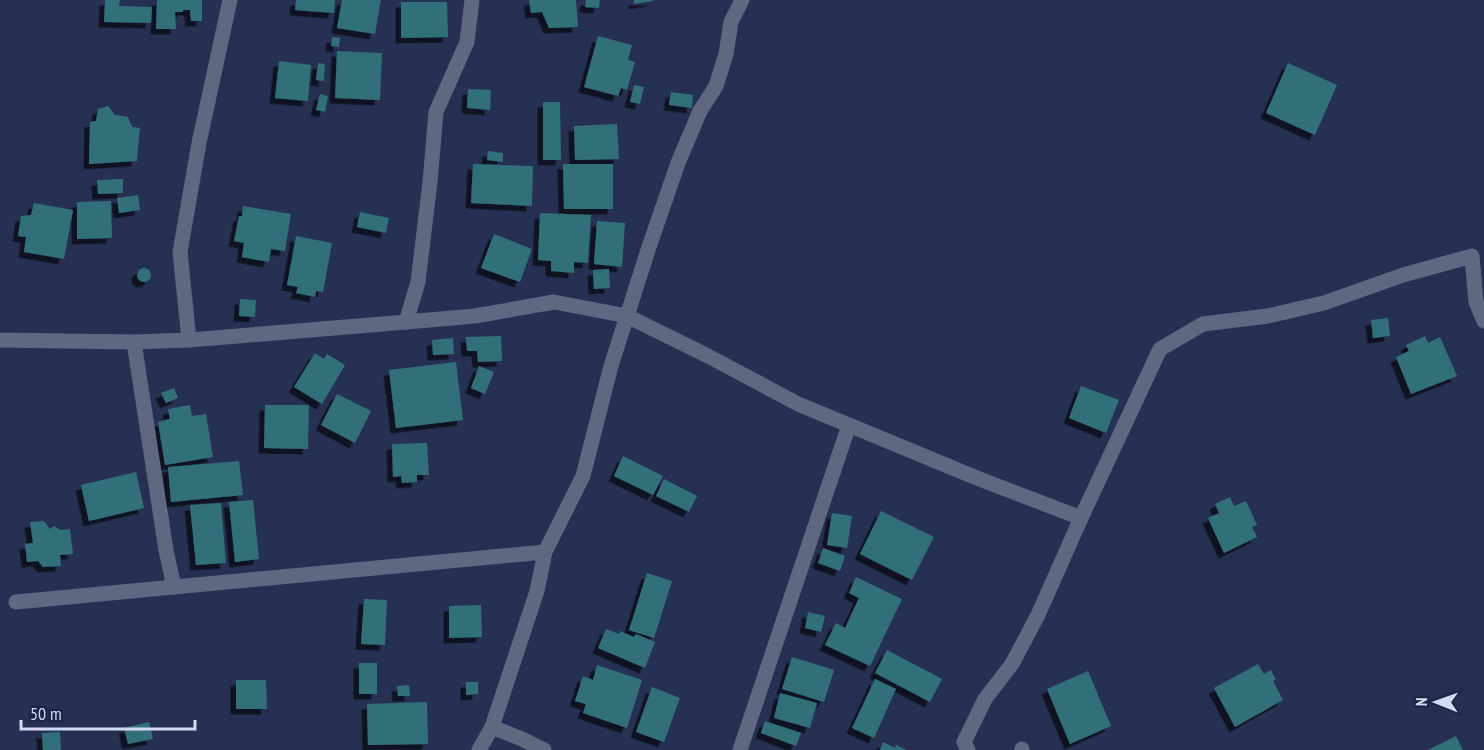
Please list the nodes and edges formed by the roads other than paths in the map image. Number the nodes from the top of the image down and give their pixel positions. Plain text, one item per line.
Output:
1 (230, 0) edge
2 (472, 0) edge
3 (742, 0) edge
4 (627, 316) junction
5 (1484, 321) edge
6 (406, 322) junction
7 (0, 340) edge
8 (189, 340) junction
9 (134, 342) junction
10 (849, 425) junction
11 (1081, 518) junction
12 (545, 552) junction
13 (174, 587) junction
14 (16, 603) dead end
15 (492, 727) junction
16 (479, 750) edge
17 (544, 750) edge
18 (740, 750) edge
19 (968, 750) edge

1 - 8 street
2 - 6 street
3 - 4 street
4 - 6 street
4 - 10 street
4 - 12 street
5 - 11 street
6 - 8 street
7 - 9 street
8 - 9 street
9 - 13 street
10 - 11 street
10 - 18 street
11 - 19 street
12 - 13 street
12 - 15 street
13 - 14 street
15 - 16 street
15 - 17 street

